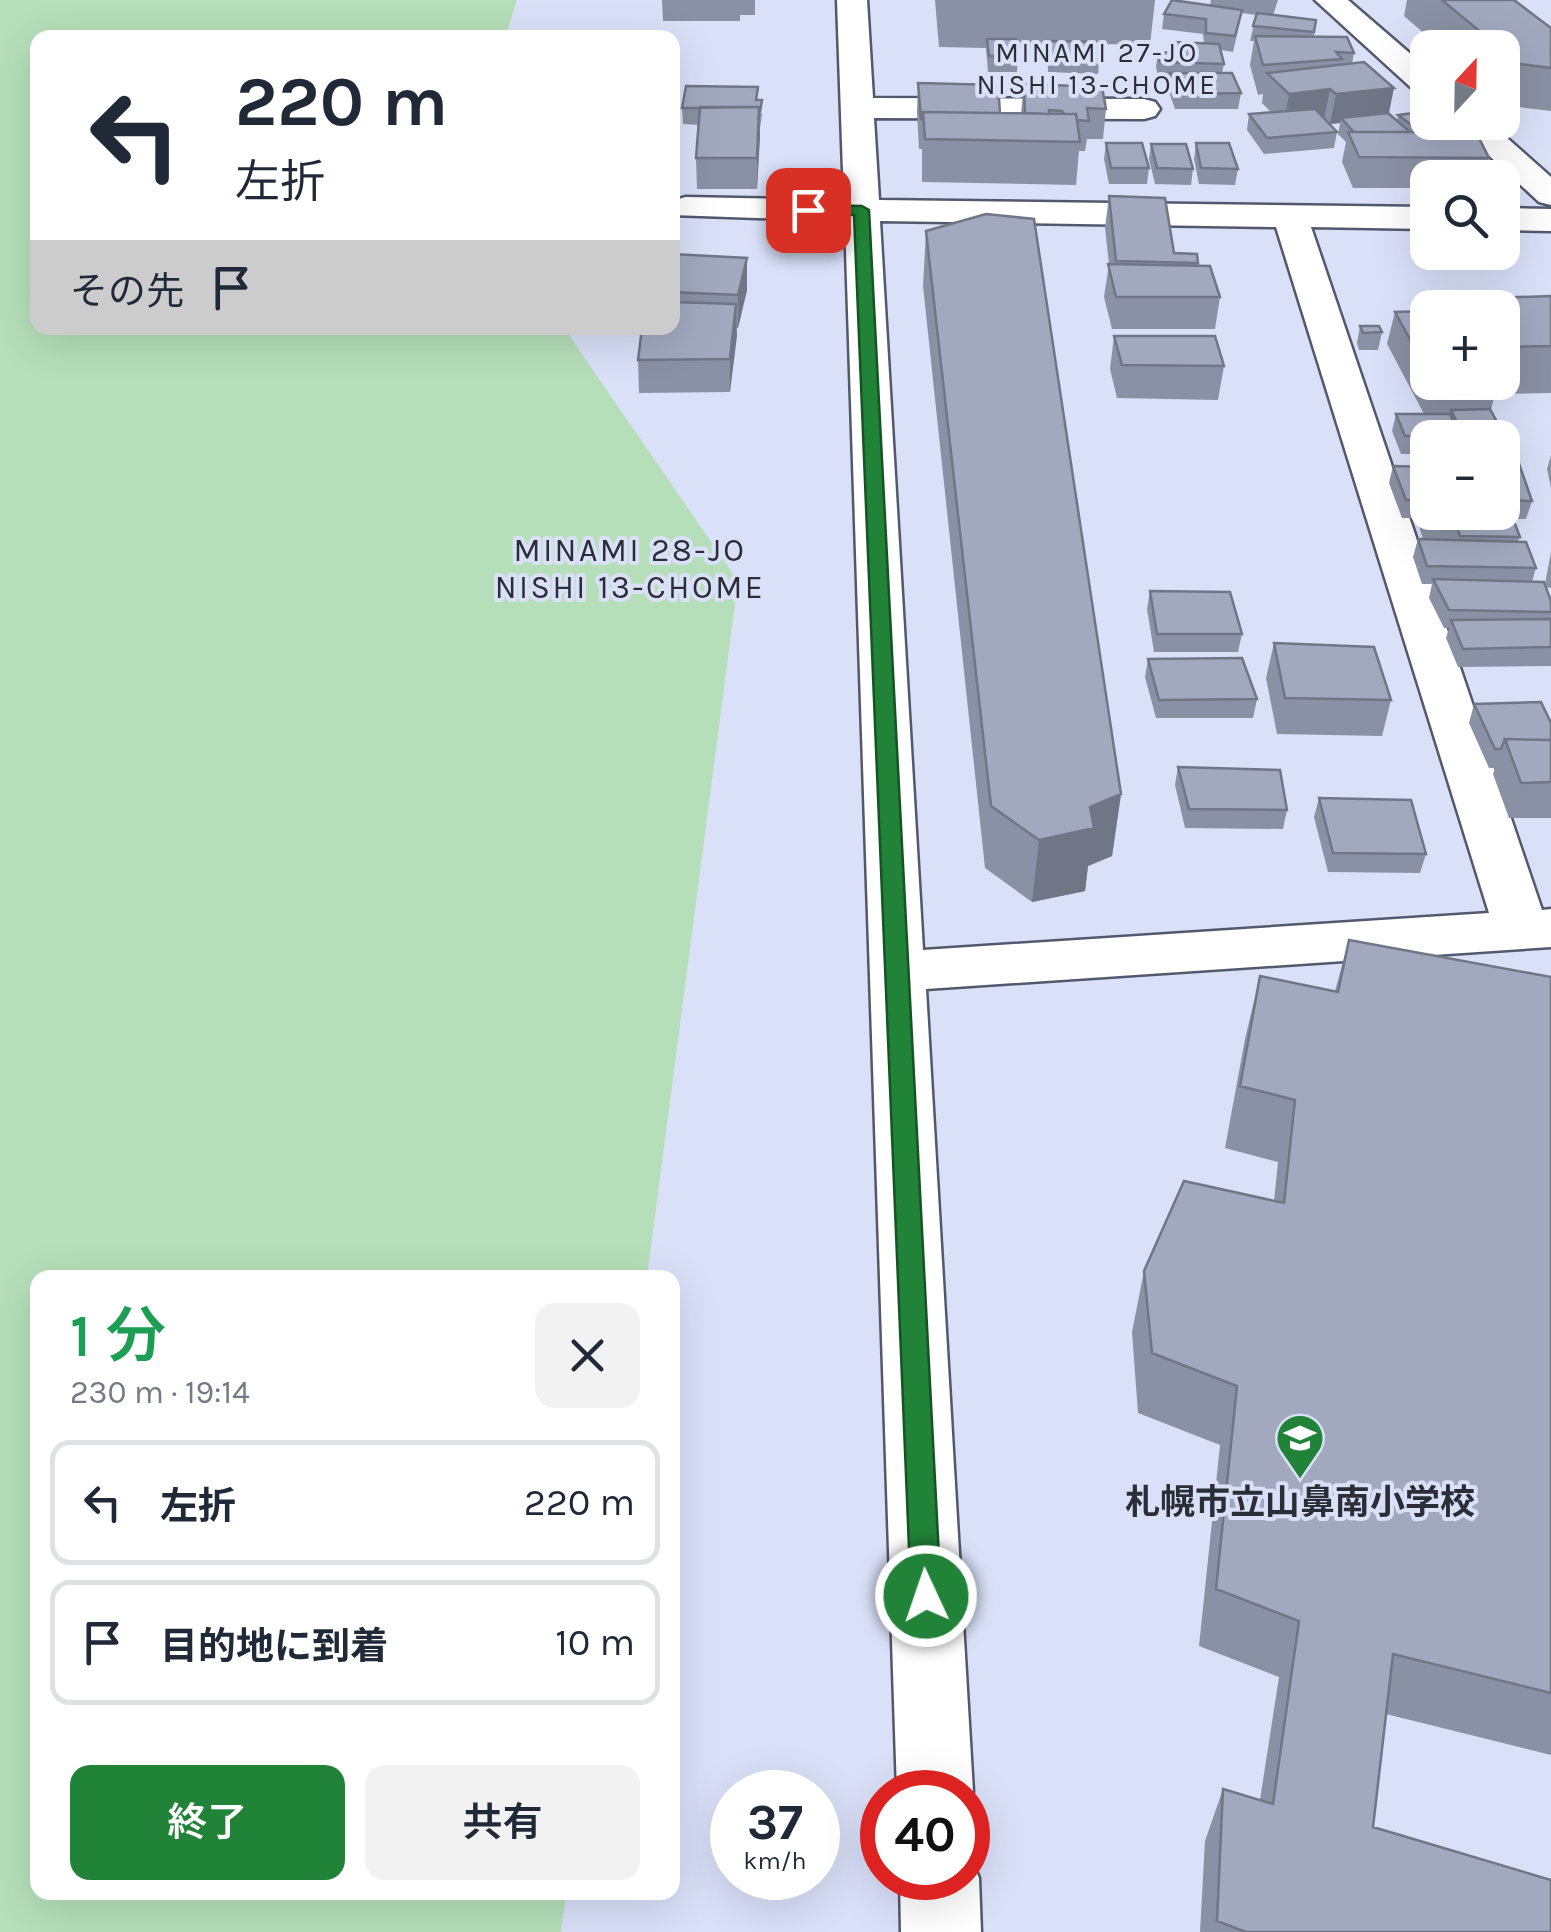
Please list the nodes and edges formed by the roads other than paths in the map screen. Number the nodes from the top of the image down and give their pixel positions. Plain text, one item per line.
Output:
1 (852, 0) edge
2 (1330, 0) edge
3 (1410, 70) edge
4 (858, 108) junction
5 (1144, 108) dead end
6 (1520, 134) edge
7 (1537, 136) dead end
8 (1488, 140) edge
9 (1551, 195) edge
10 (685, 208) dead end
11 (862, 210) junction
12 (1290, 216) junction
13 (1410, 218) edge
14 (1520, 219) edge
15 (1551, 220) edge
16 (1535, 929) edge
17 (897, 971) junction
18 (934, 1770) edge
19 (940, 1900) edge
20 (942, 1932) edge

1 - 4 street
2 - 3 street
4 - 5 street
4 - 11 street
6 - 7 street
8 - 9 street
10 - 11 street
11 - 12 street
11 - 17 street
12 - 13 street
12 - 16 street
14 - 15 street
16 - 17 street
17 - 18 street
19 - 20 street

